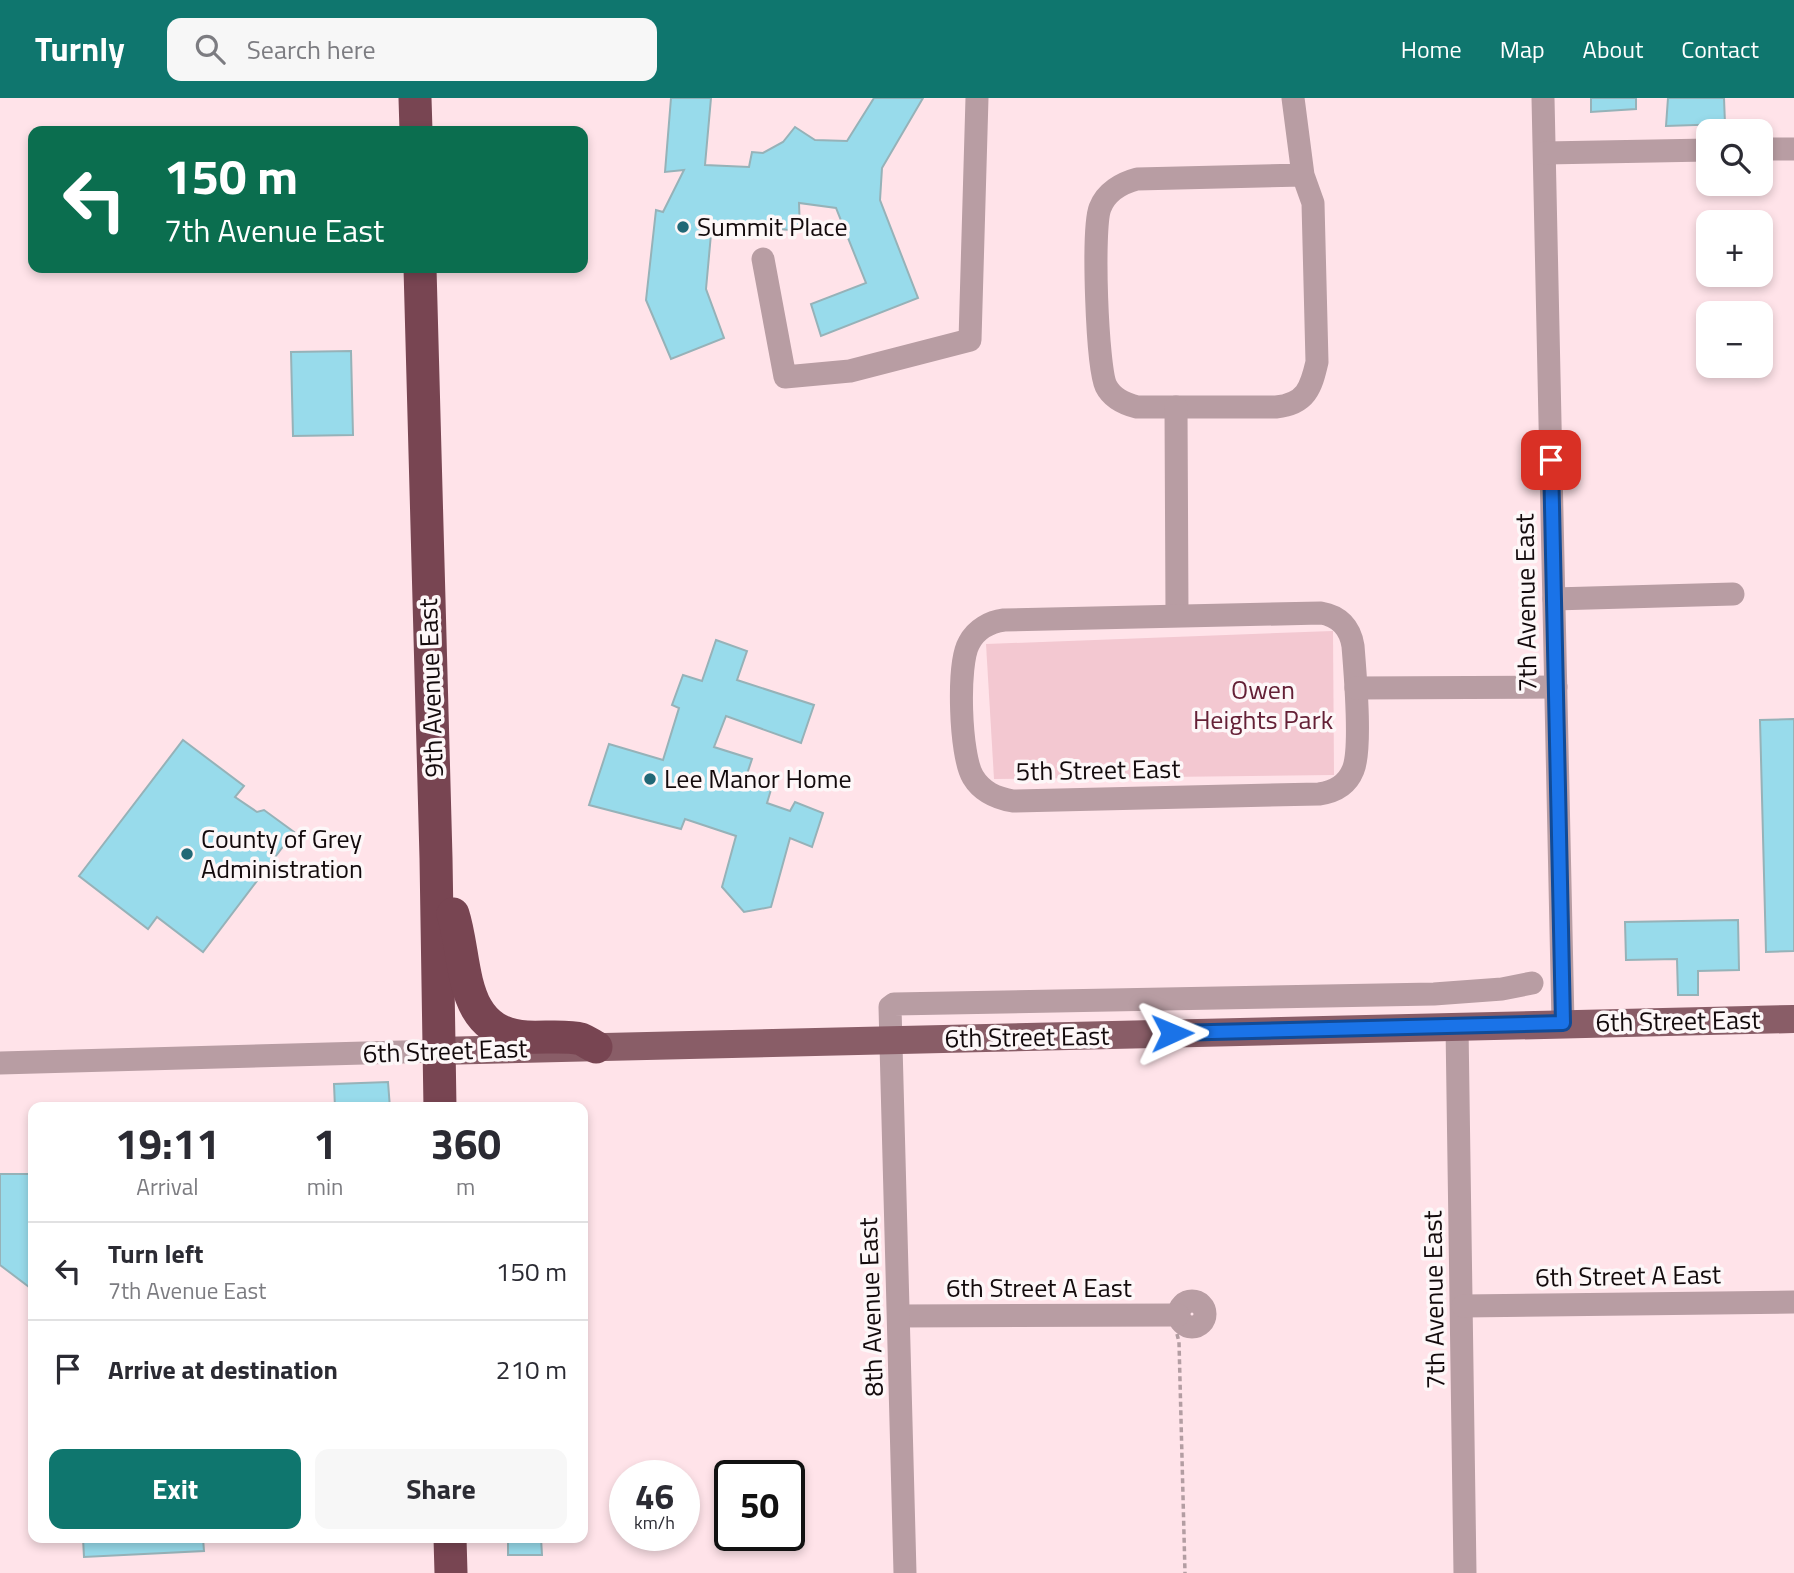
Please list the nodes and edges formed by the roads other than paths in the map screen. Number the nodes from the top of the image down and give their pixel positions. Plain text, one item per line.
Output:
1 (415, 98) edge
2 (976, 98) edge
3 (1293, 98) edge
4 (1543, 98) edge
5 (416, 126) edge
6 (1773, 149) edge
7 (1794, 149) edge
8 (1696, 150) edge
9 (1545, 153) junction
10 (1303, 175) junction
11 (763, 259) dead end
12 (420, 273) edge
13 (1176, 407) junction
14 (1734, 594) dead end
15 (1554, 599) junction
16 (1177, 614) junction
17 (1556, 687) junction
18 (1356, 688) junction
19 (436, 858) junction
20 (1532, 982) dead end
21 (1358, 995) junction
22 (1171, 998) junction
23 (1794, 1019) edge
24 (1563, 1023) junction
25 (1457, 1026) junction
26 (1359, 1028) junction
27 (1172, 1033) junction
28 (890, 1040) junction
29 (596, 1047) junction
30 (438, 1051) junction
31 (0, 1063) edge
32 (440, 1102) edge
33 (1794, 1302) edge
34 (1463, 1306) junction
35 (899, 1316) junction
36 (1176, 1321) road end
37 (450, 1543) edge
38 (451, 1573) edge
39 (905, 1573) edge
40 (1465, 1573) edge

1 - 5 highway
2 - 11 street
3 - 10 street
4 - 9 street, 7th Avenue East
6 - 7 street
8 - 9 street
9 - 15 street, 7th Avenue East
10 - 13 street
10 - 13 street
12 - 19 highway, 9th Avenue East
13 - 16 street
14 - 15 street
15 - 17 street, 7th Avenue East
16 - 18 street, 5th Street East
16 - 18 street, 5th Street East
17 - 18 street
17 - 24 street, 7th Avenue East
19 - 29 highway
19 - 30 highway, 9th Avenue East
20 - 21 street, 6th Street East
21 - 22 street, 6th Street East
21 - 26 street
22 - 27 street
22 - 28 street, 6th Street East
23 - 24 main road, 6th Street East
24 - 25 main road, 6th Street East
25 - 26 main road, 6th Street East
25 - 34 street, 7th Avenue East
26 - 27 main road, 6th Street East
27 - 28 main road, 6th Street East
28 - 29 main road, 6th Street East
28 - 35 street, 8th Avenue East
29 - 30 main road, 6th Street East
30 - 31 street, 6th Street East
30 - 32 highway, 9th Avenue East
33 - 34 street, 6th Street A East
34 - 40 street, 7th Avenue East
35 - 36 street, 6th Street A East
35 - 39 street, 8th Avenue East
37 - 38 highway

